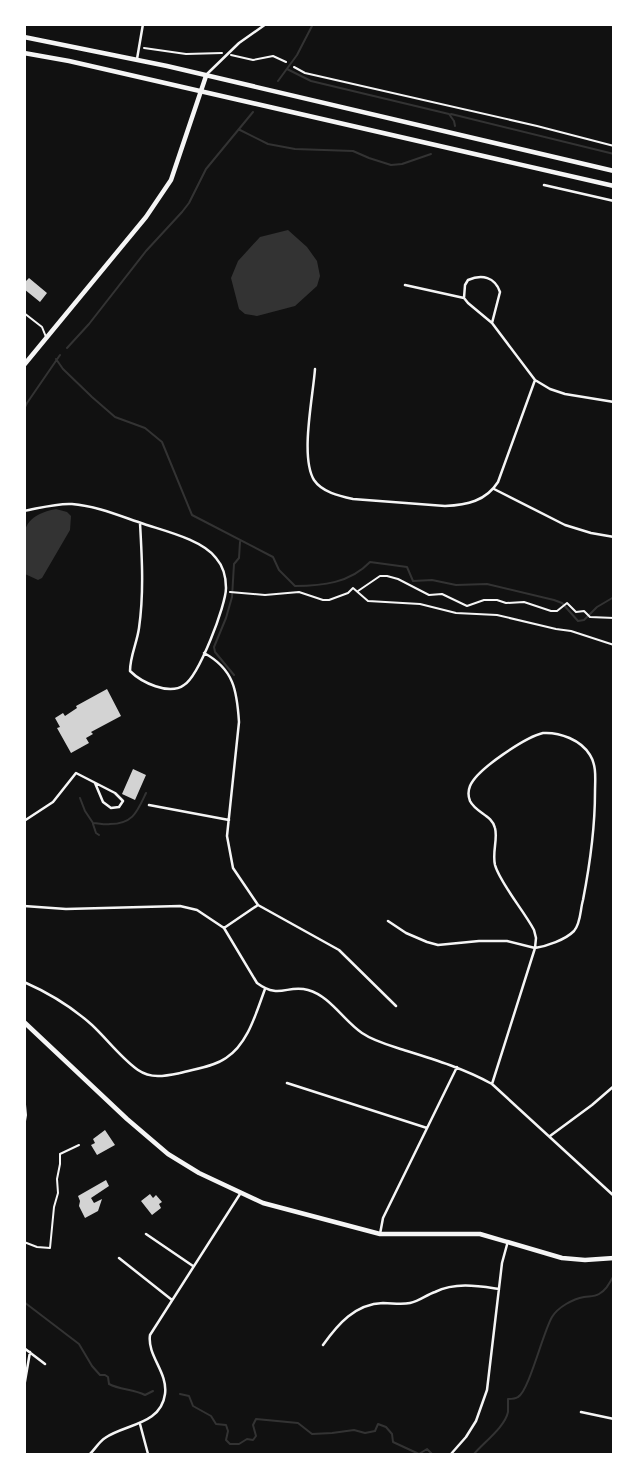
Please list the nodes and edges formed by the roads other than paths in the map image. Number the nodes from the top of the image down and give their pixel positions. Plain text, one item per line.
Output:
1 (143, 24) edge
2 (266, 24) edge
3 (24, 37) edge
4 (24, 53) edge
5 (137, 59) junction
6 (206, 76) junction
7 (200, 91) junction
8 (614, 172) edge
9 (544, 185) dead end
10 (614, 186) edge
11 (614, 201) edge
12 (405, 285) dead end
13 (464, 298) junction
14 (24, 313) edge
15 (492, 323) junction
16 (47, 338) junction
17 (24, 365) edge
18 (315, 369) dead end
19 (535, 380) junction
20 (614, 402) edge
21 (494, 489) junction
22 (24, 511) edge
23 (140, 523) junction
24 (614, 537) edge
25 (204, 653) junction
26 (95, 783) junction
27 (149, 805) dead end
28 (229, 820) junction
29 (24, 821) edge
30 (258, 905) junction
31 (24, 906) edge
32 (388, 921) dead end
33 (225, 928) junction
34 (535, 948) junction
35 (24, 982) edge
36 (265, 989) junction
37 (396, 1006) dead end
38 (24, 1022) edge
39 (457, 1067) junction
40 (287, 1083) dead end
41 (492, 1084) junction
42 (614, 1086) edge
43 (427, 1128) junction
44 (549, 1137) junction
45 (240, 1194) junction
46 (614, 1196) edge
47 (146, 1234) dead end
48 (380, 1234) junction
49 (508, 1241) junction
50 (119, 1258) dead end
51 (614, 1258) edge
52 (193, 1266) junction
53 (499, 1289) junction
54 (172, 1300) junction
55 (323, 1345) dead end
56 (24, 1348) edge
57 (30, 1353) junction
58 (45, 1364) dead end
59 (24, 1387) edge
60 (581, 1412) dead end
61 (614, 1419) edge
62 (140, 1423) junction
63 (90, 1454) edge
64 (148, 1454) edge
65 (451, 1454) edge

1 - 5 street
2 - 6 street
3 - 5 main road
4 - 7 main road
5 - 6 main road
6 - 7 main road
6 - 8 main road
7 - 10 main road
7 - 16 main road
9 - 11 street
12 - 13 street
13 - 15 street
13 - 15 street
14 - 16 lane
15 - 19 street
16 - 17 main road
18 - 21 street
19 - 20 street
19 - 21 street
21 - 24 street
22 - 23 street
23 - 25 street
23 - 25 street
25 - 28 street
26 - 26 street
26 - 29 street
27 - 28 street
28 - 30 street
30 - 33 street
30 - 37 street
31 - 33 street
32 - 34 street
33 - 36 street
34 - 34 street
34 - 41 street
35 - 36 street
36 - 39 street
38 - 45 main road
39 - 41 street
39 - 43 street
40 - 43 street
41 - 44 street
42 - 44 street
43 - 48 street
44 - 46 street
45 - 48 main road
45 - 52 street
47 - 52 street
48 - 49 main road
49 - 51 main road
49 - 53 street
50 - 54 street
52 - 54 street
53 - 55 street
53 - 65 street
54 - 62 street
56 - 57 street
57 - 58 street
57 - 59 street
60 - 61 street
62 - 63 street
62 - 64 street

